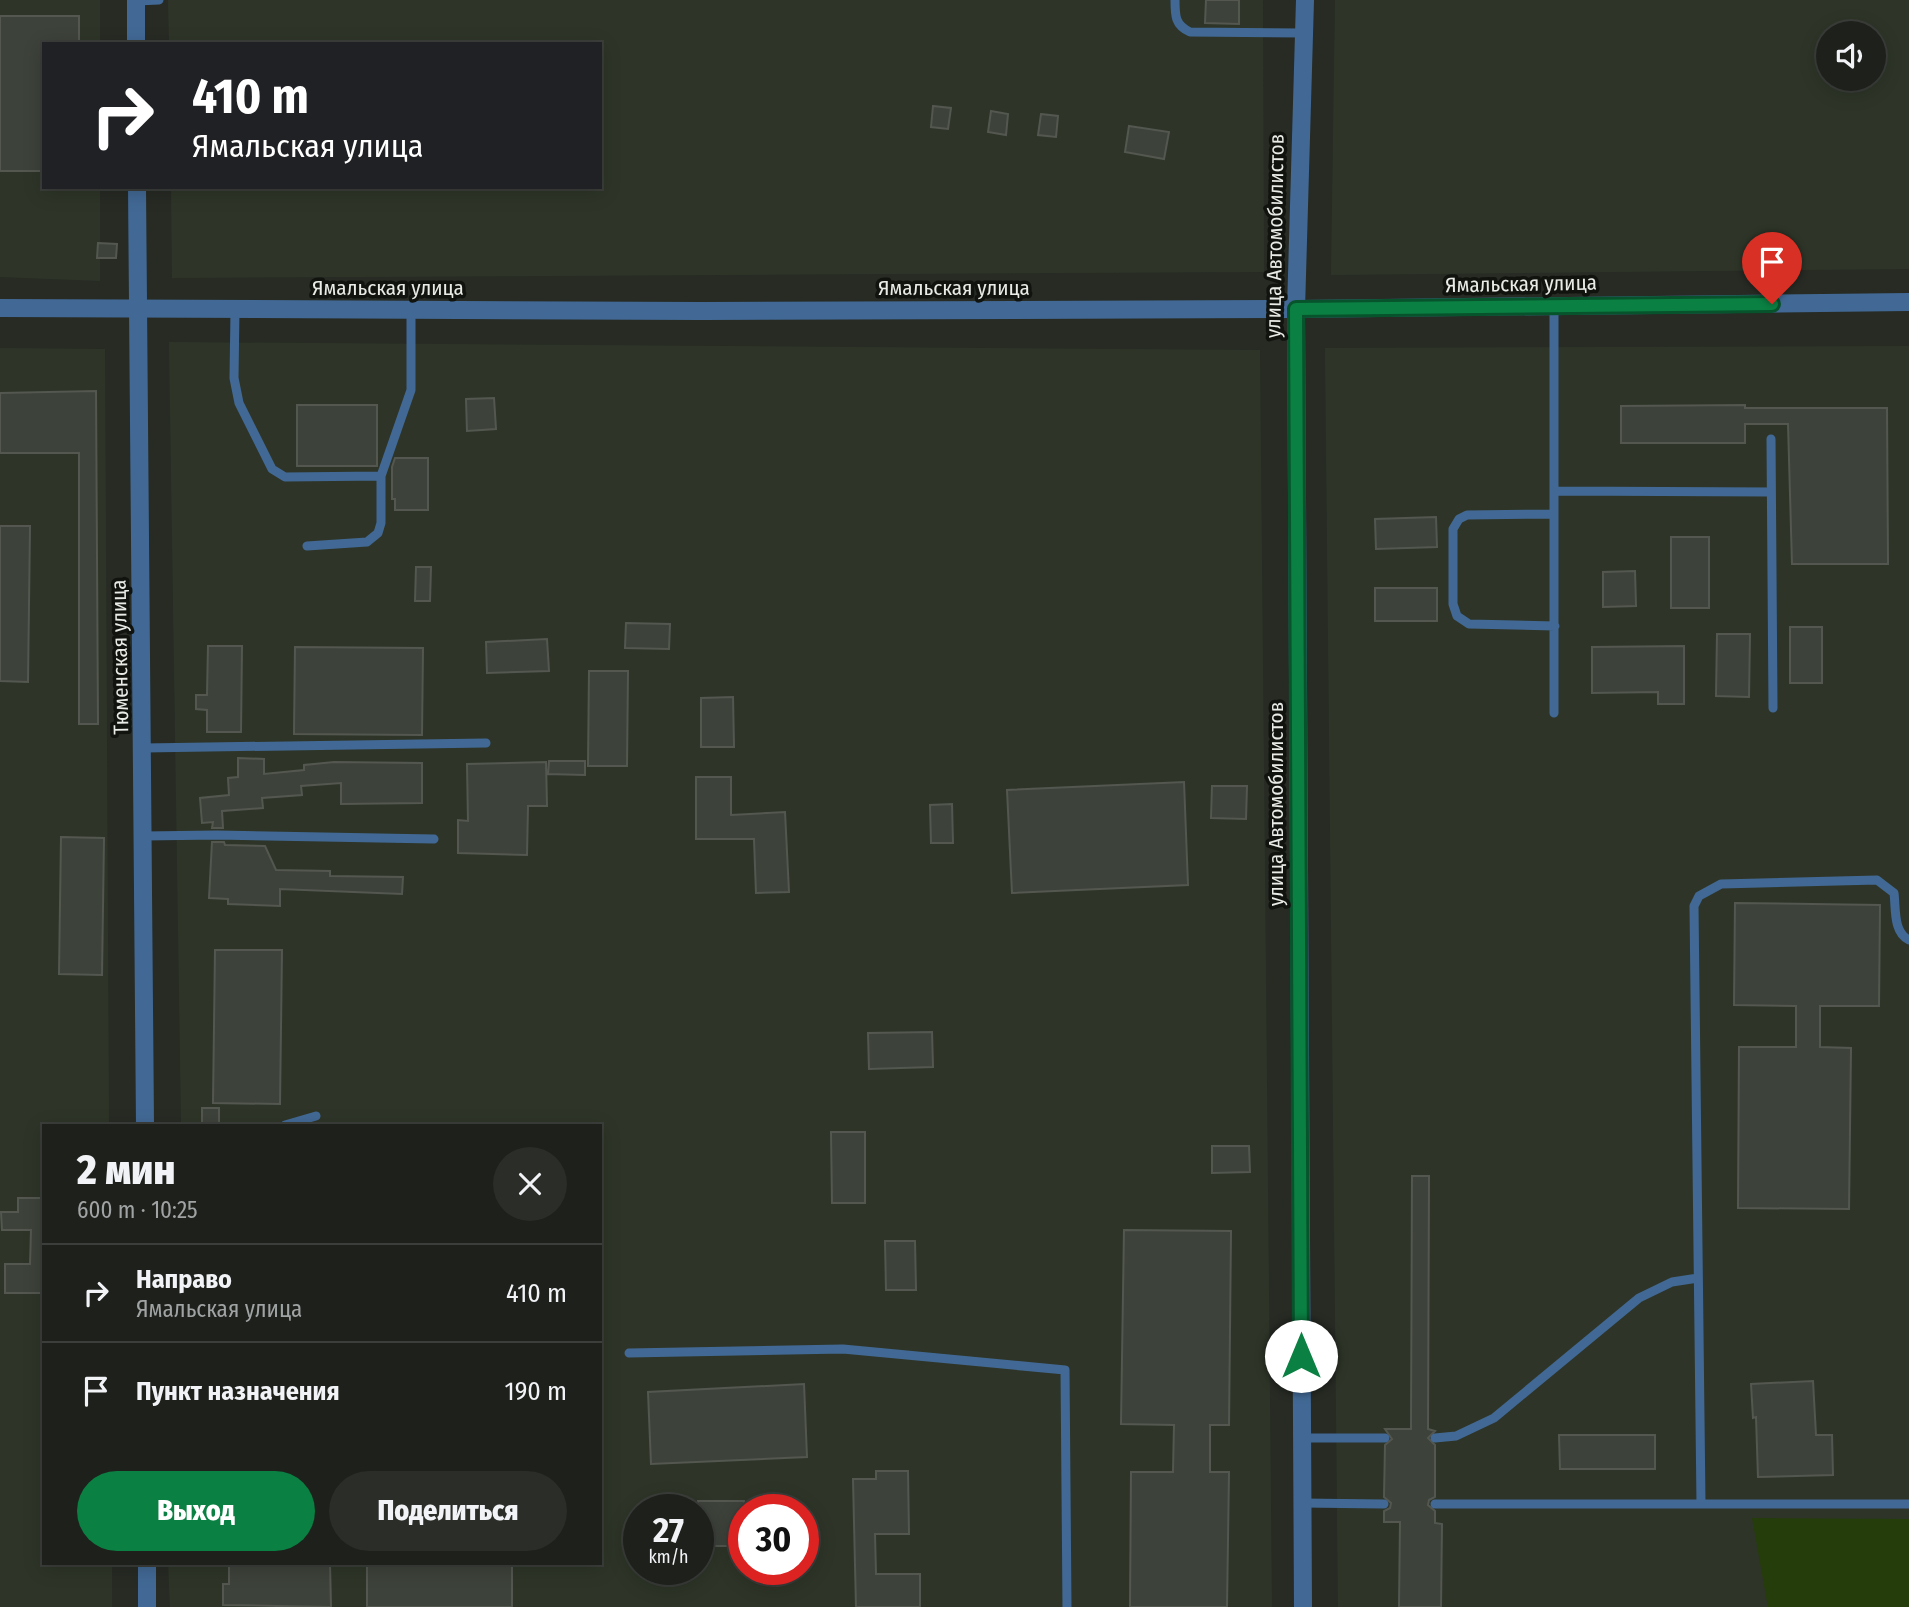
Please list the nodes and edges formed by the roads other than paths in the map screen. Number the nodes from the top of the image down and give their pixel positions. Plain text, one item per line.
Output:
1 (136, 0) edge
2 (159, 0) edge
3 (1175, 0) edge
4 (1305, 0) edge
5 (1303, 33) junction
6 (136, 42) edge
7 (137, 189) edge
8 (1909, 302) edge
9 (1554, 307) junction
10 (0, 308) edge
11 (1296, 309) junction
12 (138, 310) junction
13 (235, 311) junction
14 (411, 311) junction
15 (1771, 439) dead end
16 (381, 476) junction
17 (1554, 491) junction
18 (1771, 492) junction
19 (1554, 514) junction
20 (307, 545) dead end
21 (1555, 626) junction
22 (1773, 708) dead end
23 (1554, 713) dead end
24 (486, 743) dead end
25 (144, 748) junction
26 (144, 836) junction
27 (434, 839) dead end
28 (1909, 940) edge
29 (316, 1116) dead end
30 (145, 1124) edge
31 (288, 1124) edge
32 (1698, 1278) junction
33 (629, 1353) dead end
34 (1302, 1438) junction
35 (1385, 1438) dead end
36 (1435, 1438) dead end
37 (1302, 1503) junction
38 (1384, 1504) dead end
39 (1435, 1504) dead end
40 (1701, 1504) junction
41 (1909, 1504) edge
42 (147, 1565) edge
43 (147, 1607) edge
44 (1067, 1607) edge
45 (1303, 1607) edge

1 - 2 lane
1 - 6 street
3 - 5 lane
4 - 5 street, улица Автомобилистов
5 - 11 street, улица Автомобилистов
7 - 12 street, Тюменская улица
8 - 9 street, Ямальская улица
9 - 11 street, Ямальская улица
9 - 17 lane
10 - 12 street, Ямальская улица
11 - 14 street, Ямальская улица
11 - 34 street, улица Автомобилистов
12 - 13 street, Ямальская улица
12 - 25 street, Тюменская улица
13 - 14 street, Ямальская улица
13 - 16 lane
14 - 16 lane
15 - 18 lane
16 - 20 lane
17 - 18 lane
17 - 19 lane
18 - 22 lane
19 - 21 lane
19 - 21 lane
21 - 23 lane
24 - 25 lane
25 - 26 street, Тюменская улица
26 - 27 lane
26 - 30 street, Тюменская улица
28 - 32 lane
29 - 31 lane
32 - 36 lane
32 - 40 lane
33 - 44 lane
34 - 35 lane
34 - 37 street, улица Автомобилистов
37 - 38 lane
37 - 45 street, улица Автомобилистов
39 - 40 lane
40 - 41 lane
42 - 43 street

